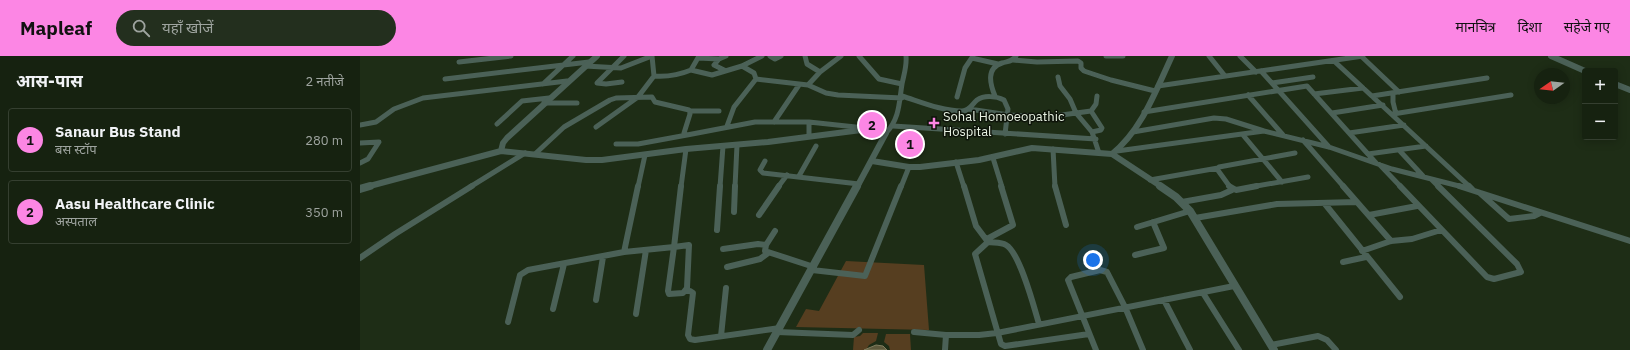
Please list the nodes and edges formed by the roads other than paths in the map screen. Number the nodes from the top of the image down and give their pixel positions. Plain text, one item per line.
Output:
1 (511, 56) edge
2 (573, 56) edge
3 (597, 56) edge
4 (624, 56) edge
5 (652, 56) edge
6 (726, 56) edge
7 (762, 56) edge
8 (770, 56) edge
9 (781, 56) edge
10 (805, 56) edge
11 (841, 56) edge
12 (858, 56) edge
13 (906, 56) edge
14 (1106, 56) edge
15 (1123, 56) edge
16 (1172, 56) edge
17 (1209, 56) edge
18 (1240, 56) edge
19 (1320, 56) edge
20 (1362, 56) edge
21 (1551, 56) edge
22 (699, 57) edge
23 (973, 57) edge
24 (1014, 58) edge
25 (1058, 58) edge
26 (719, 59) junction
27 (1334, 61) junction
28 (459, 62) dead end
29 (1325, 62) junction
30 (587, 64) junction
31 (998, 64) junction
32 (562, 66) junction
33 (742, 66) junction
34 (611, 68) junction
35 (691, 70) junction
36 (726, 70) junction
37 (1582, 70) edge
38 (1258, 71) junction
39 (820, 72) junction
40 (654, 76) junction
41 (1225, 76) junction
42 (1058, 77) dead end
43 (1313, 77) dead end
44 (1487, 78) dead end
45 (445, 79) dead end
46 (756, 79) junction
47 (567, 82) junction
48 (622, 82) dead end
49 (1272, 83) junction
50 (543, 84) junction
51 (902, 84) junction
52 (799, 85) junction
53 (808, 85) junction
54 (1618, 85) edge
55 (1363, 88) junction
56 (1156, 89) junction
57 (1630, 90) edge
58 (1279, 91) junction
59 (1399, 92) junction
60 (1393, 93) junction
61 (1314, 94) junction
62 (1248, 95) junction
63 (1511, 95) dead end
64 (995, 96) junction
65 (1097, 96) dead end
66 (1372, 96) junction
67 (902, 97) junction
68 (957, 97) dead end
69 (638, 98) junction
70 (547, 100) junction
71 (577, 103) dead end
72 (1383, 105) junction
73 (969, 109) junction
74 (690, 111) junction
75 (719, 111) dead end
76 (1090, 111) junction
77 (1144, 112) junction
78 (1076, 113) junction
79 (1332, 113) junction
80 (1394, 114) junction
81 (1009, 115) junction
82 (774, 122) junction
83 (809, 122) junction
84 (497, 124) dead end
85 (360, 125) edge
86 (1404, 125) junction
87 (727, 126) junction
88 (893, 126) junction
89 (596, 128) dead end
90 (869, 129) junction
91 (1264, 131) junction
92 (1092, 132) junction
93 (1133, 132) junction
94 (886, 133) junction
95 (1349, 133) junction
96 (1005, 134) junction
97 (687, 135) junction
98 (1243, 135) junction
99 (1283, 135) junction
100 (809, 136) junction
101 (1096, 139) junction
102 (1303, 140) junction
103 (360, 143) edge
104 (616, 144) dead end
105 (737, 145) junction
106 (722, 146) junction
107 (816, 146) dead end
108 (1426, 146) junction
109 (1329, 147) junction
110 (1053, 148) junction
111 (686, 149) junction
112 (1399, 150) junction
113 (501, 151) junction
114 (1114, 152) junction
115 (525, 153) junction
116 (1100, 153) junction
117 (1295, 153) dead end
118 (535, 154) junction
119 (1368, 154) junction
120 (646, 155) junction
121 (992, 158) junction
122 (1263, 159) junction
123 (765, 161) dead end
124 (872, 161) junction
125 (956, 162) junction
126 (360, 163) edge
127 (1378, 164) junction
128 (909, 167) junction
129 (1218, 168) junction
130 (787, 175) junction
131 (799, 176) junction
132 (1308, 177) dead end
133 (1426, 177) junction
134 (1150, 180) junction
135 (1282, 182) junction
136 (859, 184) junction
137 (360, 189) edge
138 (1232, 190) junction
139 (1476, 191) junction
140 (1182, 202) junction
141 (1357, 202) junction
142 (1324, 204) junction
143 (1417, 206) junction
144 (1190, 211) junction
145 (734, 212) dead end
146 (1540, 213) junction
147 (759, 215) dead end
148 (1369, 216) junction
149 (1195, 218) junction
150 (1153, 222) junction
151 (1066, 225) dead end
152 (1137, 227) dead end
153 (717, 230) dead end
154 (1441, 230) junction
155 (775, 231) dead end
156 (1630, 240) edge
157 (987, 241) junction
158 (1391, 241) junction
159 (766, 245) junction
160 (673, 246) junction
161 (723, 249) dead end
162 (646, 250) junction
163 (624, 252) junction
164 (768, 253) junction
165 (1364, 254) junction
166 (1135, 255) dead end
167 (603, 257) junction
168 (360, 258) edge
169 (1342, 262) dead end
170 (564, 264) junction
171 (727, 267) dead end
172 (813, 268) junction
173 (1234, 286) junction
174 (726, 288) dead end
175 (685, 291) junction
176 (1203, 293) junction
177 (1400, 297) dead end
178 (596, 300) dead end
179 (1164, 300) junction
180 (1125, 307) junction
181 (553, 309) dead end
182 (636, 314) dead end
183 (1081, 316) junction
184 (508, 322) dead end
185 (1039, 324) junction
186 (778, 330) junction
187 (859, 330) dead end
188 (914, 332) dead end
189 (997, 333) junction
190 (1089, 334) junction
191 (946, 335) junction
192 (721, 336) junction
193 (1272, 348) edge
194 (767, 350) edge
195 (945, 350) edge
196 (1096, 350) edge
197 (1143, 350) edge
198 (1190, 350) edge
199 (1239, 350) edge
200 (1336, 350) edge

1 - 28 street
2 - 32 street
3 - 30 street
4 - 34 street
5 - 34 street
5 - 40 street
6 - 26 street
7 - 33 street
8 - 9 street
10 - 39 street
11 - 39 street
12 - 51 street
13 - 51 street
14 - 15 street
16 - 56 street
17 - 41 street
18 - 38 street
19 - 29 street
20 - 27 street
20 - 59 street
21 - 37 street
22 - 26 street
22 - 35 street
23 - 31 street
23 - 68 street
24 - 25 street
24 - 31 street
25 - 56 street
26 - 36 street
27 - 29 street
27 - 55 street
29 - 38 street
30 - 32 street
30 - 34 street
30 - 47 street
31 - 64 street
32 - 45 street
32 - 50 street
33 - 36 street
33 - 46 street
34 - 48 street
35 - 36 street
35 - 40 street
38 - 41 street
38 - 49 street
39 - 53 street
40 - 69 street
41 - 56 street
42 - 78 street
43 - 49 street
44 - 59 street
46 - 52 street
46 - 87 street
47 - 50 street
47 - 70 street
49 - 58 street
50 - 85 street
51 - 67 street
52 - 53 street
52 - 82 street
53 - 67 street
54 - 57 street
55 - 61 street
55 - 66 street
56 - 77 street
58 - 61 street
58 - 62 street
58 - 109 street
59 - 60 street
60 - 66 street
60 - 80 street
61 - 79 street
62 - 77 street
62 - 99 street
63 - 80 street
64 - 73 street
64 - 81 street
65 - 76 street
66 - 72 street
67 - 73 street
67 - 88 street
69 - 74 street
69 - 89 street
69 - 118 street
70 - 71 street
70 - 84 street
70 - 113 street
72 - 79 street
72 - 80 street
73 - 81 street
74 - 75 street
74 - 97 street
76 - 78 street
76 - 92 street
77 - 93 street
78 - 81 street
78 - 92 street
79 - 95 street
80 - 86 street
81 - 96 street
82 - 83 street
82 - 87 street
83 - 90 street
83 - 100 street
86 - 95 street
86 - 108 street
87 - 97 street
88 - 94 street
88 - 96 street
90 - 94 street
90 - 100 street
91 - 93 street
91 - 98 street
91 - 99 street
92 - 101 street
93 - 114 street
94 - 124 street
95 - 119 street
96 - 101 street
97 - 104 street
98 - 114 street
98 - 122 street
99 - 102 street
100 - 105 street
101 - 116 street
102 - 109 street
102 - 141 street
103 - 126 street
105 - 106 street
105 - 145 street
106 - 111 street
106 - 153 street
107 - 131 street
108 - 112 street
108 - 139 street
109 - 127 street
110 - 116 street
110 - 121 street
110 - 151 street
111 - 120 street
111 - 160 street
112 - 119 street
112 - 133 street
113 - 115 street
113 - 137 street
114 - 116 street
114 - 134 street
115 - 118 street
115 - 168 street
117 - 122 street
118 - 120 street
119 - 127 street
120 - 163 street
121 - 125 street
121 - 157 street
122 - 129 street
122 - 135 street
123 - 130 street
124 - 128 street
124 - 136 street
125 - 128 street
125 - 157 street
127 - 133 street
127 - 143 street
128 - 172 street
129 - 134 street
129 - 138 street
130 - 131 street
130 - 147 street
131 - 136 street
132 - 135 street
133 - 139 street
133 - 154 street
134 - 140 street
135 - 138 street
136 - 172 street
138 - 140 street
139 - 146 street
139 - 146 street
140 - 144 street
141 - 142 street
141 - 148 street
142 - 149 street
142 - 165 street
143 - 148 street
143 - 154 street
144 - 149 street
144 - 150 street
146 - 156 street
148 - 158 street
149 - 173 street
150 - 152 street
150 - 166 street
154 - 158 street
155 - 159 street
157 - 185 street
157 - 189 street
158 - 165 street
159 - 161 street
159 - 164 street
160 - 162 street
160 - 175 street
160 - 175 street
162 - 163 street
162 - 182 street
163 - 167 street
164 - 171 street
164 - 172 street
165 - 169 street
165 - 177 street
167 - 170 street
167 - 178 street
170 - 181 street
170 - 184 street
172 - 186 street
173 - 176 street
173 - 193 street
174 - 192 street
175 - 192 street
176 - 179 street
176 - 199 street
179 - 180 street
179 - 198 street
180 - 183 street
180 - 183 street
180 - 197 street
183 - 185 street
183 - 190 street
185 - 189 street
186 - 187 street
186 - 192 street
186 - 194 street
188 - 191 street
189 - 190 street
189 - 191 street
190 - 196 street
191 - 195 street
193 - 200 street

